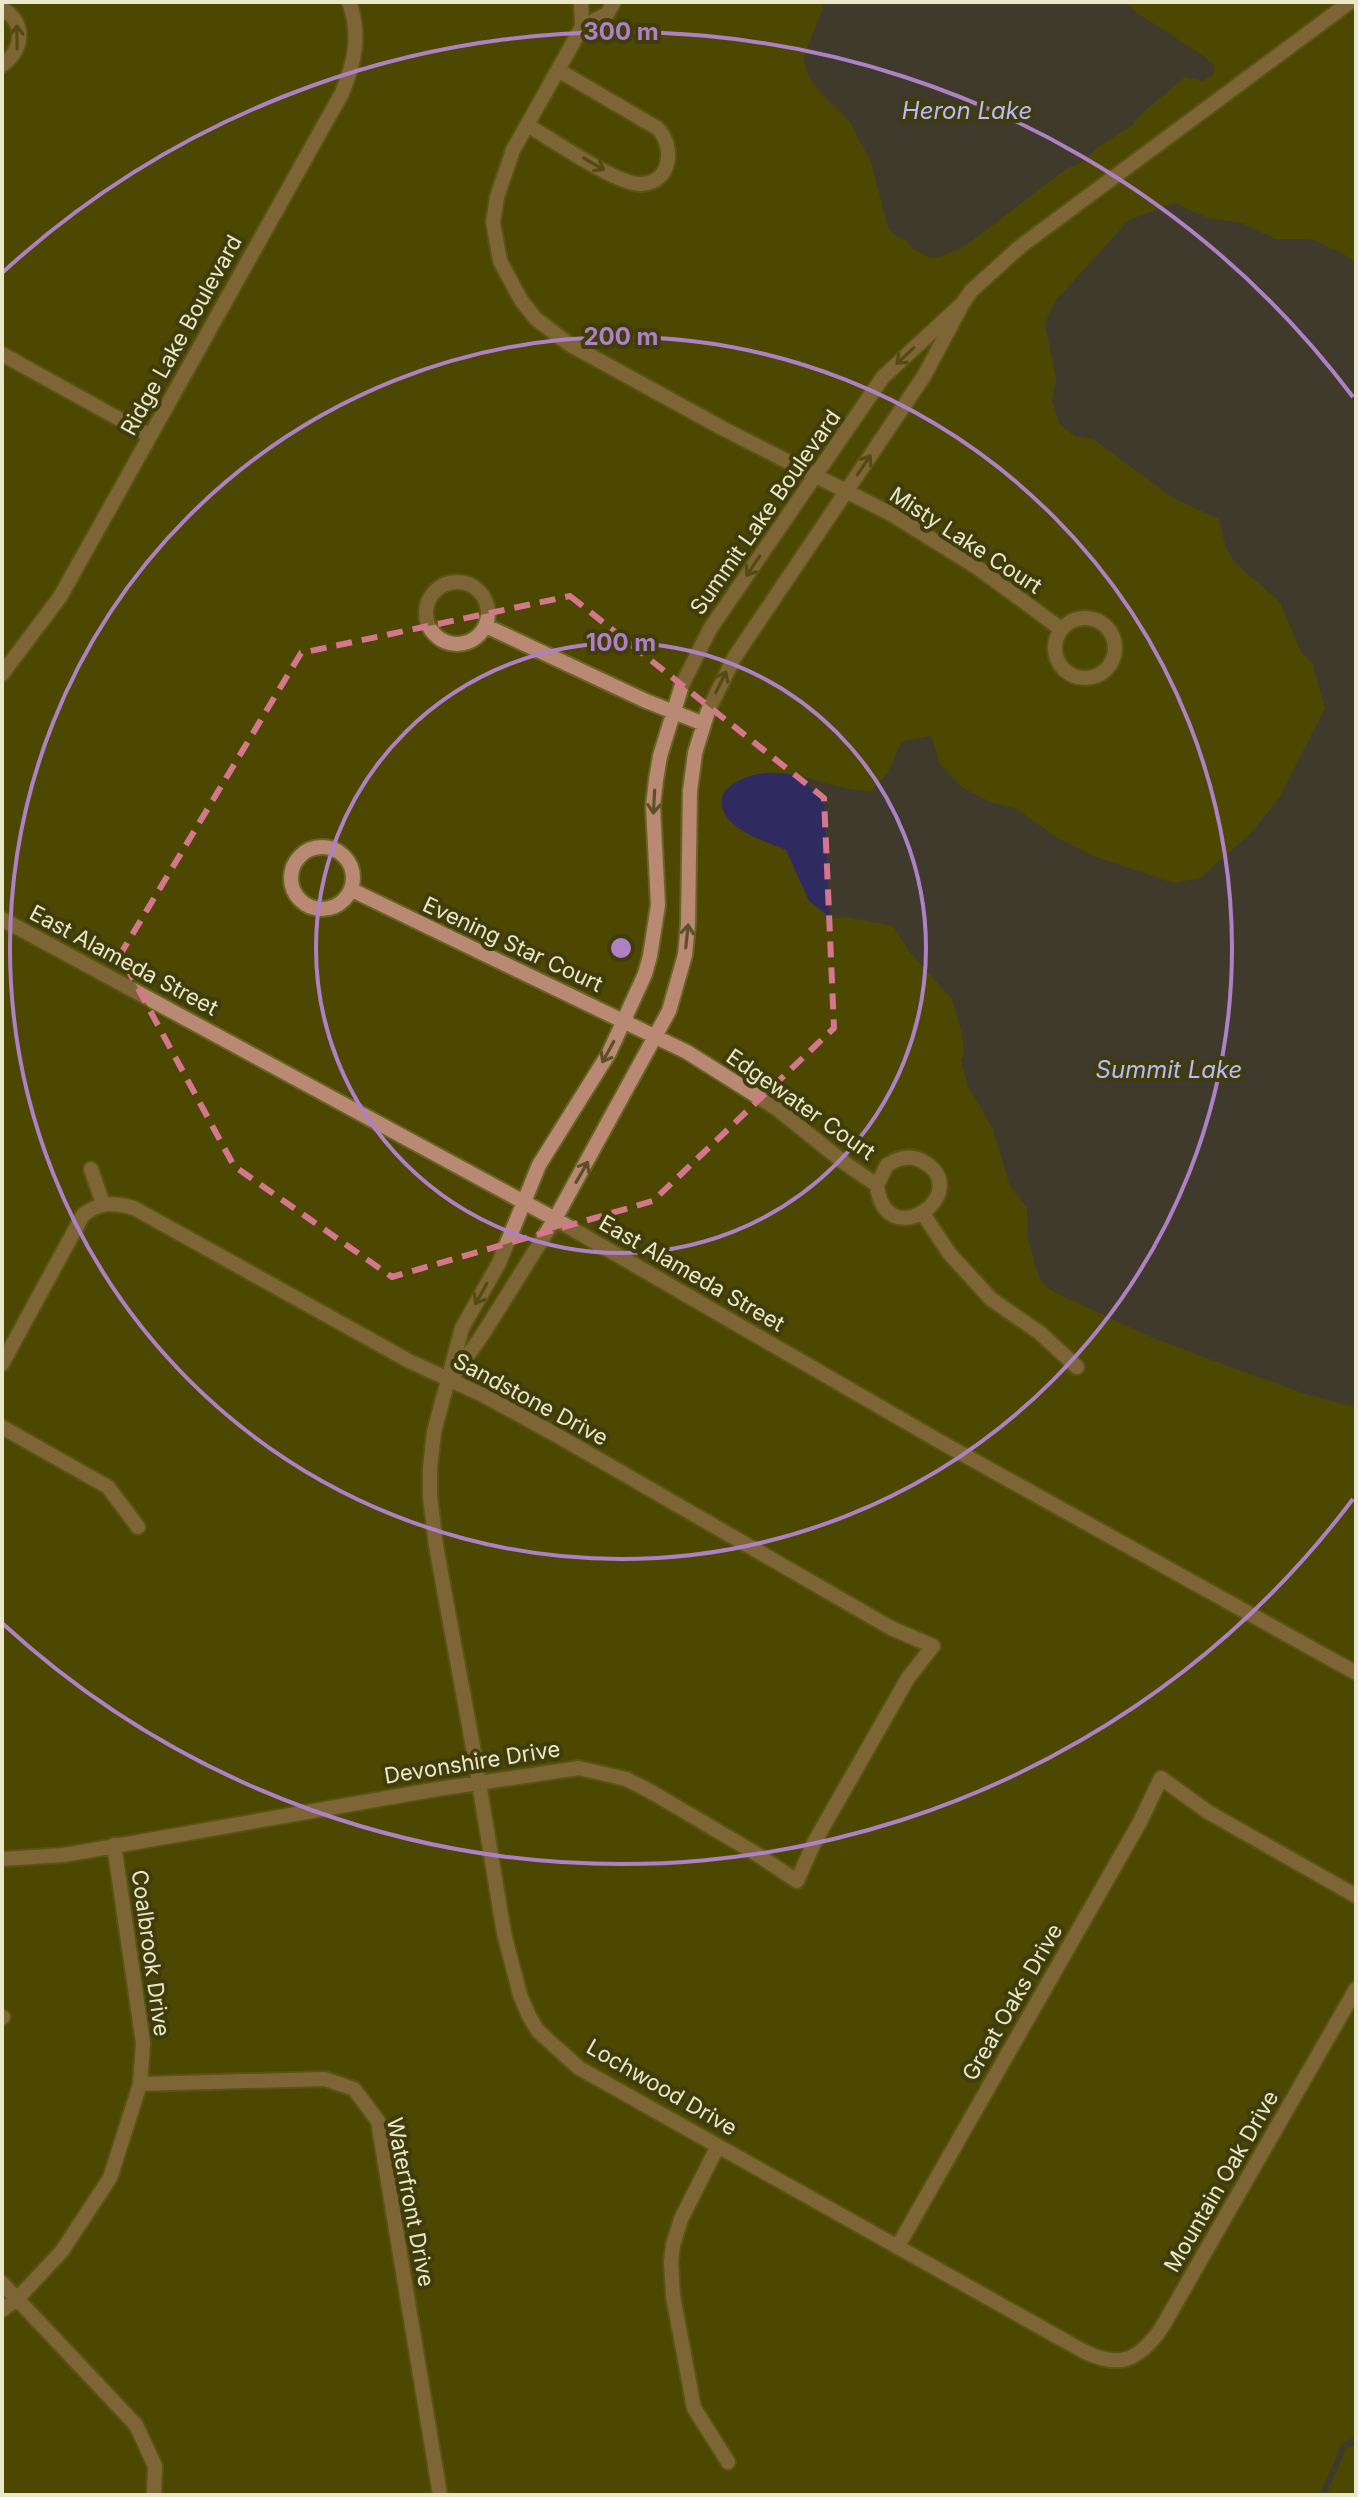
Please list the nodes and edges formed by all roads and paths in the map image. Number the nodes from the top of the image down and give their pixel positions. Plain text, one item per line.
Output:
1 (349, 2) edge
2 (581, 2) edge
3 (614, 2) edge
4 (1350, 2) edge
5 (2, 9) edge
6 (582, 27) junction
7 (2, 65) edge
8 (558, 70) junction
9 (527, 125) junction
10 (963, 303) junction
11 (2, 354) edge
12 (150, 436) junction
13 (816, 476) junction
14 (846, 491) junction
15 (486, 626) junction
16 (1061, 629) junction
17 (2, 674) edge
18 (672, 712) junction
19 (704, 724) junction
20 (352, 890) junction
21 (2, 919) edge
22 (624, 1021) junction
23 (656, 1035) junction
24 (91, 1169) dead end
25 (877, 1185) junction
26 (524, 1201) junction
27 (103, 1204) junction
28 (924, 1215) junction
29 (555, 1219) junction
30 (515, 1224) joint
31 (542, 1239) joint
32 (2, 1364) edge
33 (1077, 1367) dead end
34 (450, 1380) junction
35 (2, 1427) edge
36 (138, 1527) dead end
37 (933, 1646) joint
38 (1356, 1673) edge
39 (479, 1782) junction
40 (114, 1845) junction
41 (2, 1859) edge
42 (1356, 1896) edge
43 (1356, 1989) edge
44 (140, 2084) junction
45 (718, 2146) junction
46 (898, 2246) junction
47 (2, 2283) edge
48 (18, 2298) junction
49 (2, 2310) edge
50 (1099, 2359) joint
51 (728, 2462) dead end
52 (154, 2495) edge
53 (440, 2495) edge

1 - 12 street, Ridge Lake Boulevard
2 - 6 street
3 - 6 street
4 - 10 street, Summit Lake Boulevard
7 -> 5 street
6 - 8 street, Misty Lake Court
8 - 9 street, Misty Lake Court
9 -> 8 street
9 - 13 street, Misty Lake Court
10 -> 13 street, Summit Lake Boulevard
14 -> 10 street, Summit Lake Boulevard
11 - 12 street
12 - 17 street, Ridge Lake Boulevard
13 - 14 street, Misty Lake Court
13 -> 18 street, Summit Lake Boulevard
14 - 16 street, Misty Lake Court
19 -> 14 street, Summit Lake Boulevard
15 - 15 street
15 - 18 street
16 - 16 street
18 - 19 street
18 -> 22 street, Summit Lake Boulevard
23 -> 19 street, Summit Lake Boulevard
20 - 20 street
20 - 22 street, Evening Star Court
21 - 26 street, East Alameda Street
22 - 23 street, Evening Star Court
22 -> 26 street, Summit Lake Boulevard
23 - 25 street, Edgewater Court
29 -> 23 street, Summit Lake Boulevard
24 - 27 street
25 - 28 street, Edgewater Court
25 - 28 street, Edgewater Court
26 - 29 street, East Alameda Street
26 - 30 street, Summit Lake Boulevard
27 - 32 street
27 - 34 street, Sandstone Drive
28 - 33 street
29 - 31 street, Summit Lake Boulevard
29 - 38 street, East Alameda Street
30 -> 34 street, Lochwood Drive
31 - 34 street, Lochwood Drive
34 - 37 street, Sandstone Drive
34 - 39 street, Lochwood Drive
35 - 36 street
37 - 39 street, Devonshire Drive
39 - 40 street, Devonshire Drive
39 - 45 street, Lochwood Drive
40 - 41 street, Devonshire Drive
40 - 44 street, Coalbrook Drive
42 - 46 street, Great Oaks Drive
43 - 50 street, Mountain Oak Drive
44 - 48 street, Coalbrook Drive
44 - 53 street, Waterfront Drive
45 - 46 street, Lochwood Drive
45 - 51 street
46 - 50 street, Lochwood Drive
47 - 48 street
48 - 49 street, Coalbrook Drive
48 - 52 street

